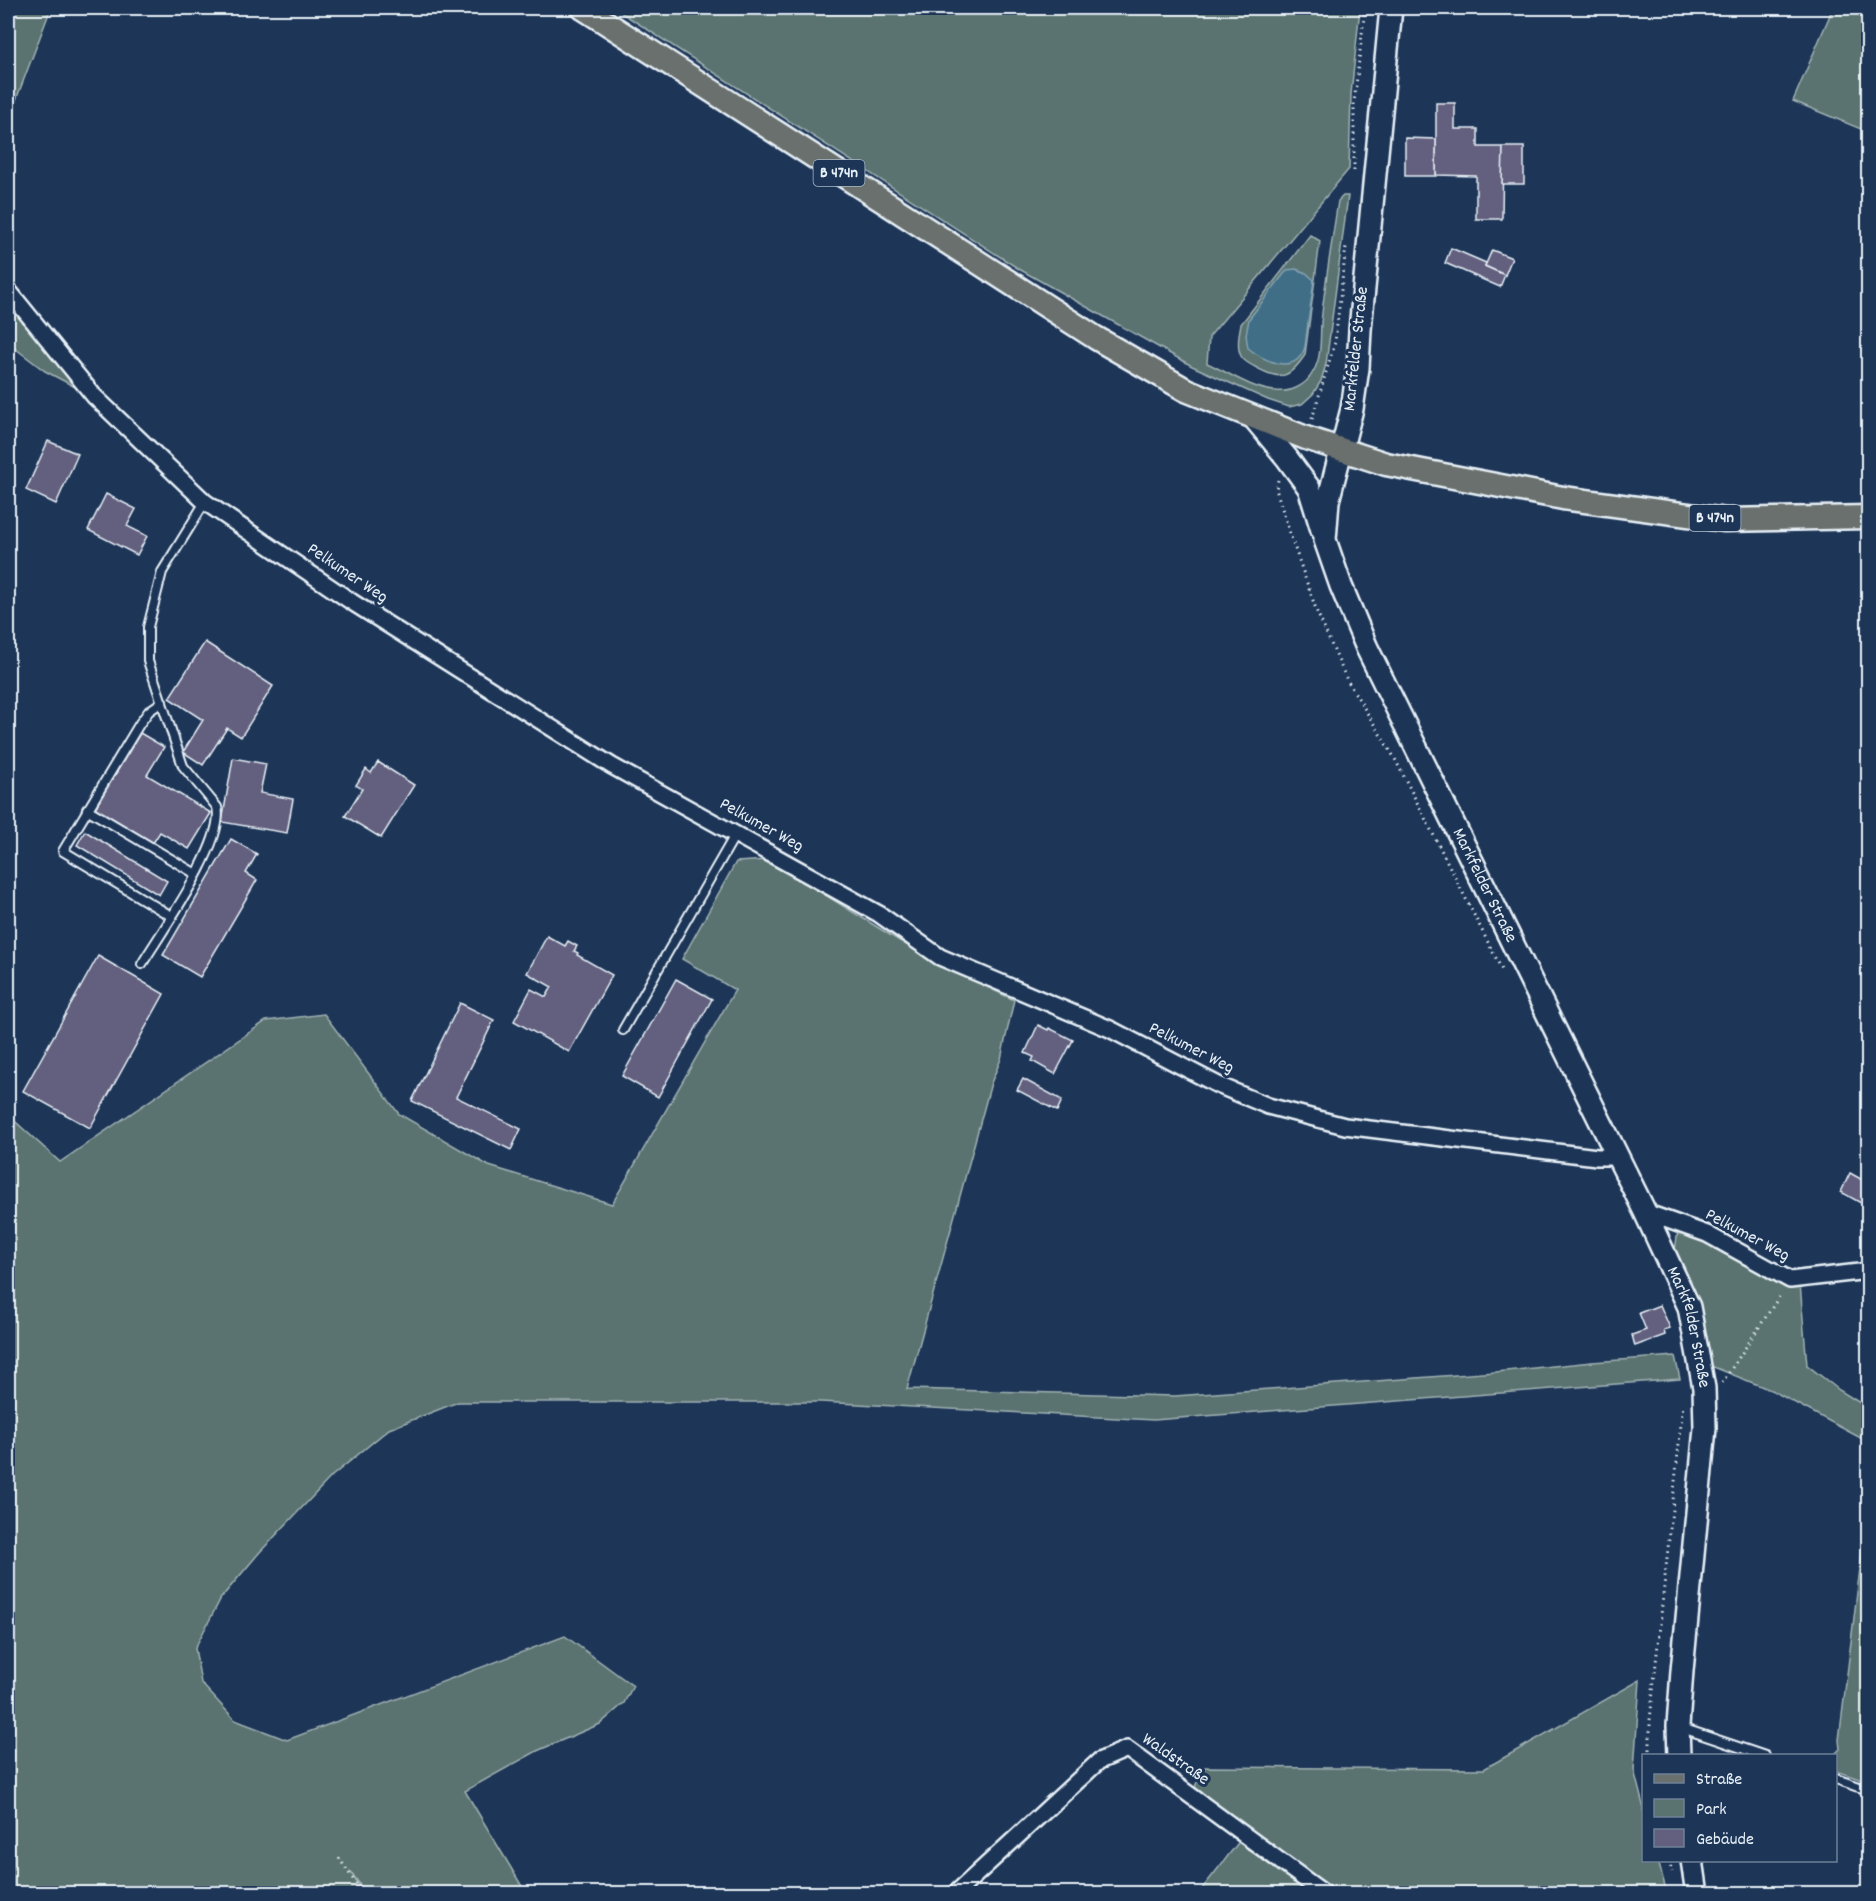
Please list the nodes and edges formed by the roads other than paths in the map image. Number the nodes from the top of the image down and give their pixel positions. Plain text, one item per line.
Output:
1 (583, 8) edge
2 (1391, 8) edge
3 (8, 290) edge
4 (1253, 417) junction
5 (1341, 450) junction
6 (205, 502) junction
7 (1869, 517) edge
8 (1326, 540) junction
9 (162, 702) junction
10 (87, 809) junction
11 (735, 835) junction
12 (196, 874) junction
13 (171, 916) junction
14 (142, 964) dead end
15 (623, 1030) dead end
16 (1617, 1157) junction
17 (1645, 1212) junction
18 (1869, 1271) edge
19 (1678, 1726) junction
20 (1679, 1754) edge
21 (1762, 1754) edge
22 (1837, 1779) edge
23 (1869, 1790) edge
24 (1692, 1862) edge
25 (955, 1893) edge
26 (1325, 1893) edge
27 (1697, 1893) edge

1 - 4 main road, B 474n
2 - 5 street, Markfelder Straße
3 - 6 street, Pelkumer Weg
4 - 5 main road, B 474n
4 - 8 street
5 - 7 main road, B 474n
5 - 8 street, Markfelder Straße
6 - 9 lane
6 - 11 street, Pelkumer Weg
8 - 16 street, Markfelder Straße
9 - 10 lane
9 - 12 lane
10 - 12 lane
10 - 13 lane
11 - 15 lane
11 - 16 street, Pelkumer Weg
12 - 13 lane
13 - 14 lane
16 - 17 street, Markfelder Straße
17 - 18 street, Pelkumer Weg
17 - 19 street, Markfelder Straße
19 - 20 street, Markfelder Straße
19 - 21 lane
22 - 23 lane
24 - 27 street
25 - 26 street, Waldstraße

